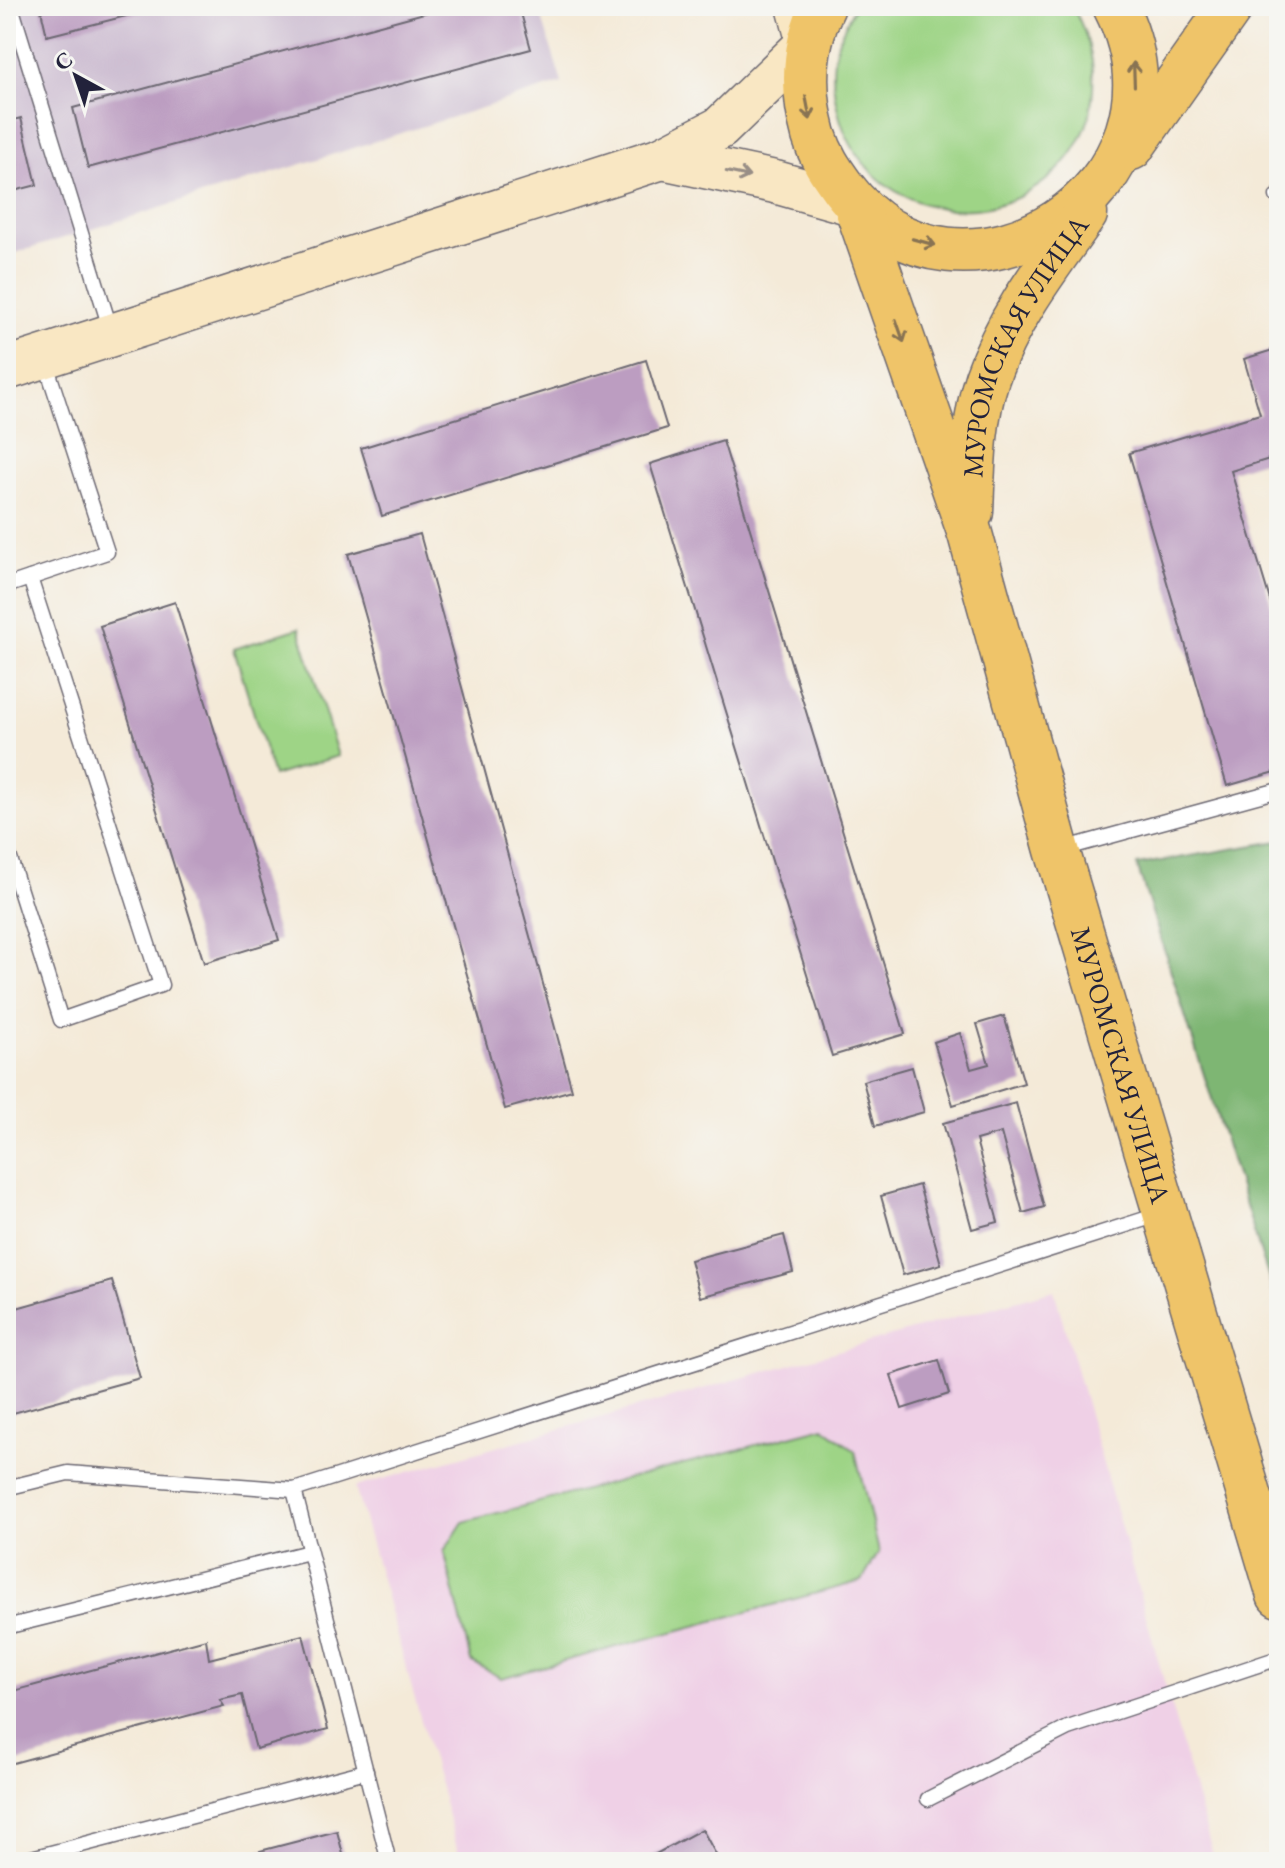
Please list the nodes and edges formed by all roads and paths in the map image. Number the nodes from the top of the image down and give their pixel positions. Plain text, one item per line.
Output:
1 (11, 6) edge
2 (1115, 6) edge
3 (1231, 6) edge
4 (810, 18) edge
5 (662, 158) junction
6 (1111, 171) junction
7 (856, 205) junction
8 (112, 335) junction
9 (25, 363) edge
10 (970, 534) junction
11 (30, 578) junction
12 (6, 586) edge
13 (1279, 790) edge
14 (6, 846) edge
15 (1057, 850) junction
16 (1165, 1213) junction
17 (6, 1488) edge
18 (294, 1490) junction
19 (309, 1552) junction
20 (1279, 1595) edge
21 (6, 1627) edge
22 (1279, 1658) edge
23 (366, 1771) junction
24 (928, 1799) dead end
25 (16, 1862) edge
26 (389, 1862) edge

1 - 8 lane
6 -> 2 main road
3 - 6 main road
4 - 5 street
4 -> 7 main road
5 -> 7 street
5 - 8 street
7 -> 6 main road
6 - 10 main road, МУРОМСКАЯ УЛИЦА
7 -> 10 main road, МУРОМСКАЯ УЛИЦА
8 - 9 street
9 - 11 lane
10 - 15 main road, МУРОМСКАЯ УЛИЦА
11 - 12 lane
11 - 14 lane
13 - 15 lane
15 - 16 main road, МУРОМСКАЯ УЛИЦА
16 - 18 lane
16 - 20 main road, МУРОМСКАЯ УЛИЦА
17 - 18 lane
18 - 19 lane
19 - 21 lane
19 - 23 lane
22 - 24 lane
23 - 25 lane
23 - 26 lane

